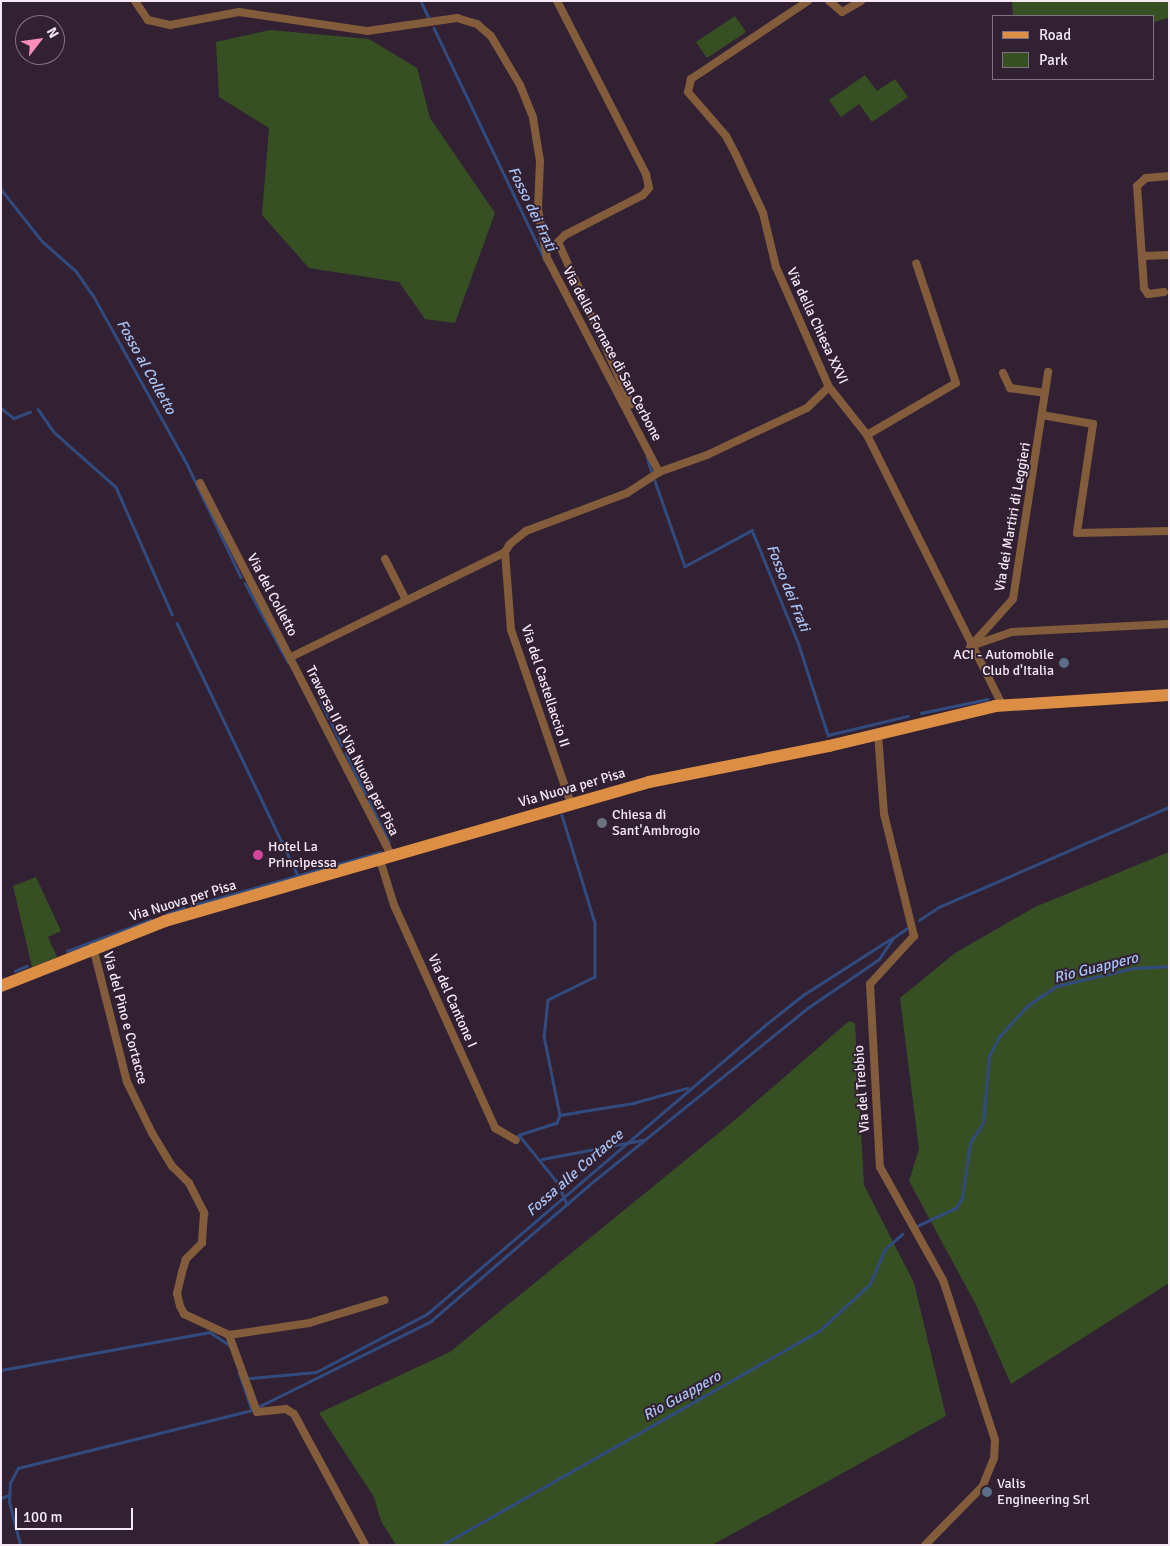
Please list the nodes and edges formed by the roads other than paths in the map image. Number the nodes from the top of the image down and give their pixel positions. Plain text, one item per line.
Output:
1 (135, 1) edge
2 (557, 1) edge
3 (808, 1) edge
4 (828, 1) edge
5 (861, 1) edge
6 (1169, 176) edge
7 (1169, 255) edge
8 (1142, 256) junction
9 (916, 262) dead end
10 (1164, 292) dead end
11 (1048, 372) dead end
12 (1003, 373) dead end
13 (829, 387) junction
14 (1045, 393) junction
15 (1042, 415) junction
16 (867, 435) junction
17 (644, 441) junction
18 (659, 472) junction
19 (200, 483) dead end
20 (1169, 531) edge
21 (505, 552) junction
22 (385, 559) dead end
23 (406, 600) junction
24 (1169, 624) edge
25 (970, 647) junction
26 (291, 657) junction
27 (1169, 694) edge
28 (1002, 705) junction
29 (878, 734) junction
30 (571, 804) junction
31 (386, 858) junction
32 (93, 947) junction
33 (1, 986) edge
34 (516, 1140) dead end
35 (385, 1300) dead end
36 (229, 1335) junction
37 (365, 1545) edge
38 (924, 1545) edge

1 - 17 street, Via della Fornace di San Cerbone
2 - 17 street
3 - 13 street, Via della Chiesa XXVI
4 - 5 street
6 - 8 street
7 - 8 street
8 - 10 street
9 - 16 street
11 - 14 street, Via dei Martiri di Leggieri
12 - 14 street
13 - 16 street, Via della Chiesa XXVI
13 - 18 street
14 - 15 street, Via dei Martiri di Leggieri
15 - 20 street
15 - 25 street, Via dei Martiri di Leggieri
16 - 25 street, Via della Chiesa XXVI
17 - 18 street, Via della Fornace di San Cerbone
18 - 21 street
19 - 26 street, Via del Colletto
21 - 23 street, Via del Colletto
21 - 30 street, Via del Castellaccio II
22 - 23 street
23 - 26 street, Via del Colletto
24 - 25 street
25 - 28 street, Via della Chiesa XXVI
26 - 31 street, Traversa II di Via Nuova per Pisa
27 - 28 main road, Via Nuova per Pisa
28 - 29 main road, Via Nuova per Pisa
29 - 30 main road, Via Nuova per Pisa
29 - 38 street, Via del Trebbio
30 - 31 main road, Via Nuova per Pisa
31 - 32 main road, Via Nuova per Pisa
31 - 34 street, Via del Cantone I
32 - 33 main road, Via Nuova per Pisa
32 - 36 street, Via del Pino e Cortacce
35 - 36 street
36 - 37 street

